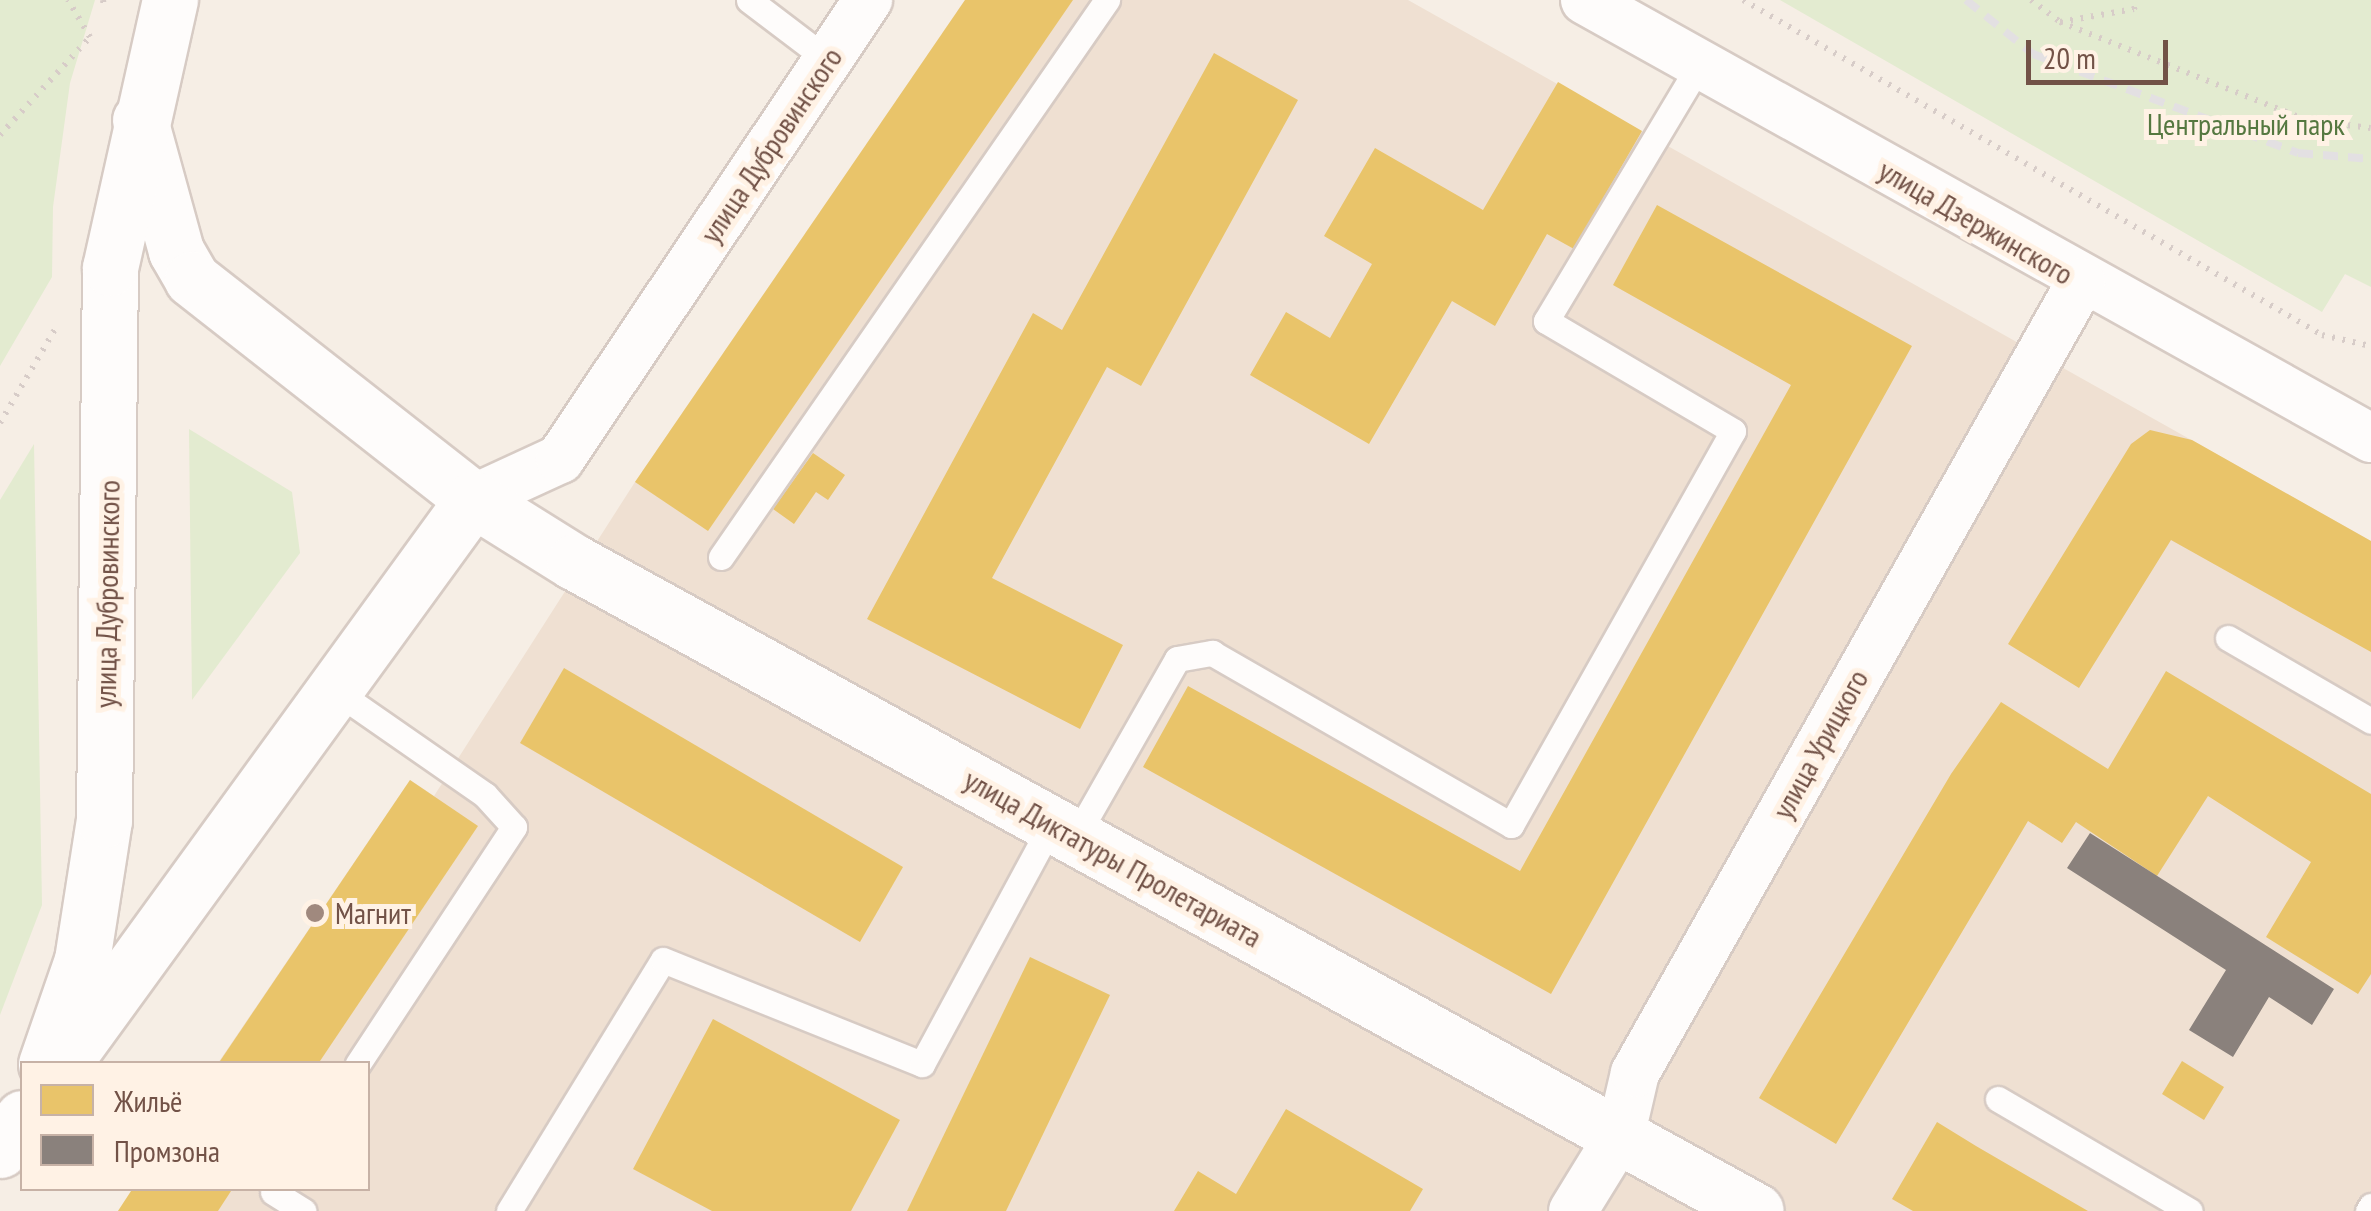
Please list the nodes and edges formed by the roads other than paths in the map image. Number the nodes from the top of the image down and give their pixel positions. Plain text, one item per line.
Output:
1 (170, 0) edge
2 (749, 0) edge
3 (868, 0) edge
4 (1107, 0) edge
5 (1585, 0) edge
6 (828, 60) junction
7 (1699, 65) junction
8 (140, 120) junction
9 (2082, 282) junction
10 (2371, 438) edge
11 (474, 499) junction
12 (721, 557) dead end
13 (2228, 638) dead end
14 (334, 690) junction
15 (2371, 721) edge
16 (1063, 831) junction
17 (47, 1061) edge
18 (64, 1061) edge
19 (360, 1061) edge
20 (1998, 1100) dead end
21 (20, 1121) edge
22 (1621, 1133) junction
23 (0, 1150) edge
24 (269, 1197) edge
25 (304, 1211) edge
26 (509, 1211) edge
27 (1574, 1211) edge
28 (1756, 1211) edge
29 (2190, 1211) edge

1 - 8 main road, улица Дубровинского
2 - 6 lane
3 - 6 street, улица Дубровинского
4 - 12 lane
5 - 7 street, улица Дзержинского
6 - 11 street, улица Дубровинского
7 - 9 street, улица Дзержинского
7 - 16 lane
8 - 11 main road, улица Дубровинского
8 - 17 main road, улица Дубровинского
9 - 10 street, улица Дзержинского
9 - 22 street, улица Урицкого
11 - 14 main road, улица Дубровинского
11 - 16 main road, улица Диктатуры Пролетариата
13 - 15 lane
14 - 18 main road, улица Дубровинского
14 - 19 lane
16 - 22 main road, улица Диктатуры Пролетариата
16 - 26 lane
20 - 29 lane
21 - 23 main road
22 - 27 street, улица Урицкого
22 - 28 main road, улица Диктатуры Пролетариата
24 - 25 lane

